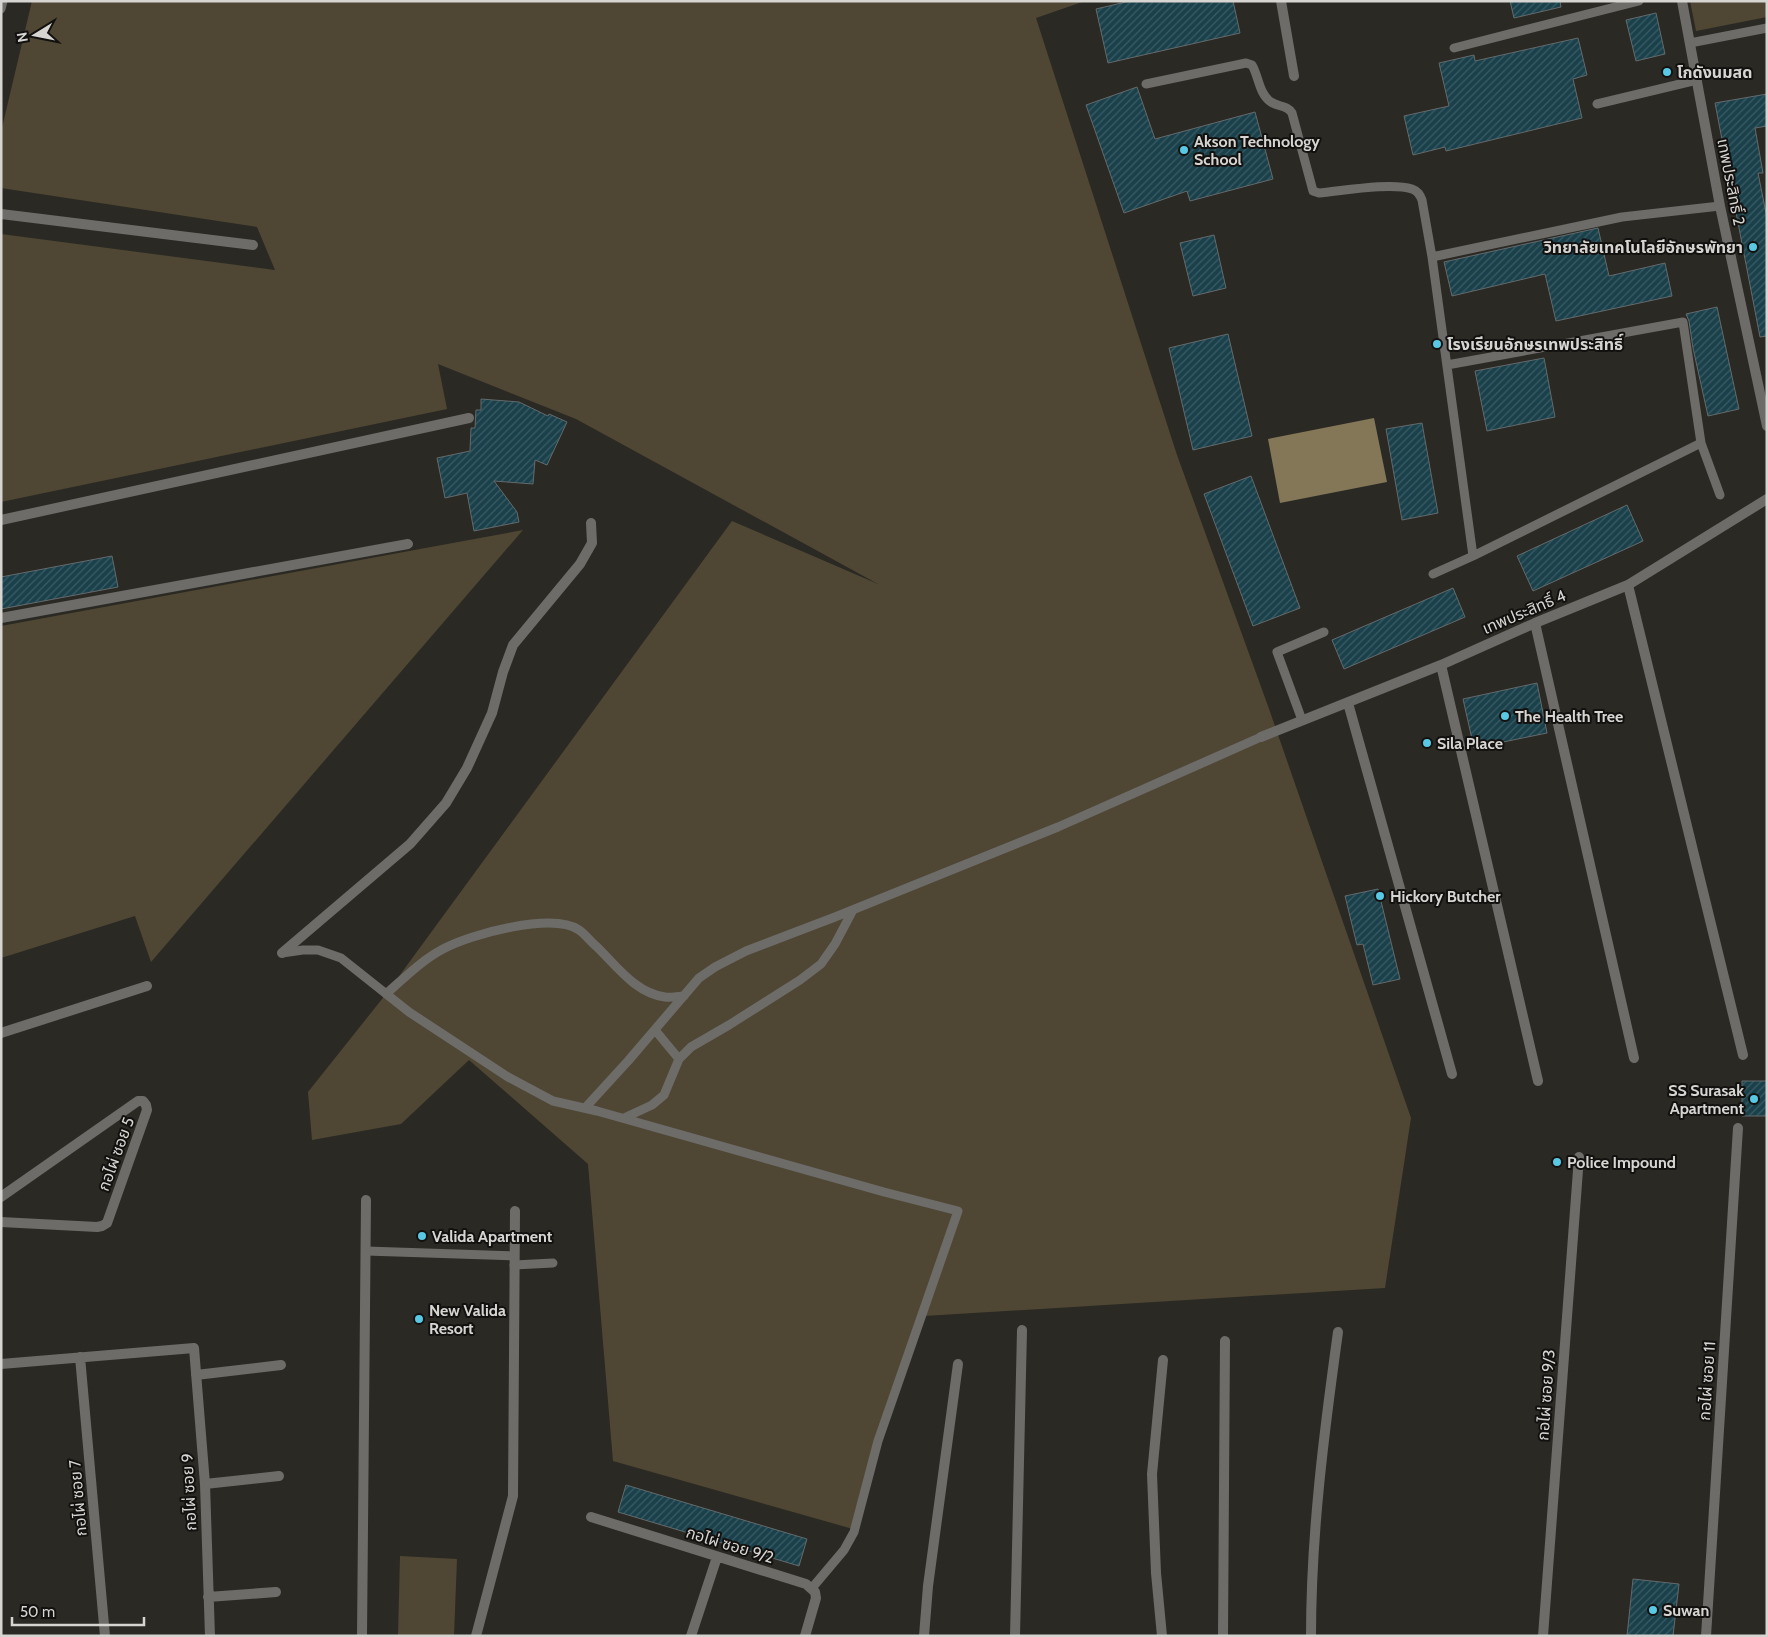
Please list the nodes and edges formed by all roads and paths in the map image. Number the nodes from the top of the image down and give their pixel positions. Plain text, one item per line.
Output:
1 (3, 1) edge
2 (1281, 1) edge
3 (1639, 1) edge
4 (1682, 1) edge
5 (1, 9) edge
6 (1767, 28) edge
7 (1690, 44) junction
8 (1454, 48) dead end
9 (1294, 76) dead end
10 (1697, 80) junction
11 (1146, 84) dead end
12 (1597, 104) dead end
13 (1720, 206) junction
14 (1, 214) edge
15 (253, 245) dead end
16 (1432, 257) junction
17 (1447, 365) junction
18 (468, 418) dead end
19 (1767, 426) edge
20 (1701, 443) junction
21 (1720, 496) dead end
22 (1767, 499) edge
23 (1, 520) edge
24 (591, 523) dead end
25 (408, 544) dead end
26 (1473, 556) junction
27 (1433, 574) dead end
28 (1628, 585) junction
29 (1, 618) edge
30 (1535, 623) junction
31 (1324, 632) dead end
32 (1442, 665) junction
33 (1348, 703) junction
34 (1302, 720) junction
35 (1260, 737) joint
36 (853, 910) junction
37 (282, 953) joint
38 (147, 986) dead end
39 (386, 994) junction
40 (684, 996) junction
41 (655, 1030) junction
42 (1, 1033) edge
43 (1743, 1055) dead end
44 (1634, 1058) dead end
45 (679, 1059) junction
46 (1452, 1074) dead end
47 (1538, 1080) dead end
48 (585, 1108) junction
49 (624, 1118) junction
50 (1738, 1128) dead end
51 (1579, 1157) dead end
52 (1, 1197) edge
53 (366, 1200) dead end
54 (515, 1211) dead end
55 (1, 1222) edge
56 (366, 1251) junction
57 (514, 1261) junction
58 (553, 1263) dead end
59 (1022, 1330) dead end
60 (1338, 1332) dead end
61 (1225, 1341) dead end
62 (80, 1357) junction
63 (1163, 1360) dead end
64 (1, 1364) edge
65 (958, 1364) dead end
66 (281, 1365) dead end
67 (196, 1375) junction
68 (279, 1476) dead end
69 (205, 1484) junction
70 (591, 1518) dead end
71 (717, 1557) junction
72 (812, 1588) junction
73 (276, 1592) dead end
74 (208, 1597) junction
75 (105, 1636) edge
76 (210, 1636) edge
77 (362, 1636) edge
78 (476, 1636) edge
79 (691, 1636) edge
80 (805, 1636) edge
81 (924, 1636) edge
82 (1015, 1636) edge
83 (1162, 1636) edge
84 (1223, 1636) edge
85 (1311, 1636) edge
86 (1542, 1636) edge
87 (1706, 1636) edge

1 - 5 lane
2 - 9 street
3 - 8 lane
4 - 7 street, เทพประสิทธิ์ 2
6 - 7 lane
7 - 10 street, เทพประสิทธิ์ 2
10 - 12 lane
10 - 13 street, เทพประสิทธิ์ 2
11 - 16 lane
13 - 16 lane
13 - 19 street, เทพประสิทธิ์ 2
14 - 15 street
16 - 17 lane
17 - 20 lane
17 - 26 lane
18 - 23 street
20 - 21 lane
20 - 26 lane
22 - 28 street, เทพประสิทธิ์ 4
24 - 37 street
25 - 29 street
26 - 27 lane
28 - 30 street, เทพประสิทธิ์ 4
28 - 43 street
30 - 32 street, เทพประสิทธิ์ 4
30 - 44 street
31 - 34 lane
32 - 33 street, เทพประสิทธิ์ 4
32 - 47 street
33 - 34 street, เทพประสิทธิ์ 4
33 - 46 street
34 - 35 street, เทพประสิทธิ์ 4
35 - 36 lane
36 - 40 lane
36 - 45 lane
37 - 39 lane
38 - 42 street
39 - 40 lane
39 - 48 lane
40 - 41 lane
41 - 45 lane
41 - 48 lane
45 - 49 lane
48 - 49 lane
49 - 72 lane
50 - 87 street, กอไผ่ ซอย 11
51 - 86 street, กอไผ่ ซอย 9/3
52 - 55 street, กอไผ่ ซอย 5
53 - 56 street
54 - 57 street
56 - 57 lane
56 - 77 street
57 - 58 lane
57 - 78 street
59 - 82 street
60 - 85 street
61 - 84 street
62 - 64 street
62 - 67 street, กอไผ่ ซอย 9
62 - 75 street, กอไผ่ ซอย 7
63 - 83 street
65 - 81 street
66 - 67 street
67 - 69 street, กอไผ่ ซอย 9
68 - 69 street
69 - 74 street, กอไผ่ ซอย 9
70 - 71 street, กอไผ่ ซอย 9/2
71 - 72 street, กอไผ่ ซอย 9/2
71 - 79 street
72 - 80 street
73 - 74 street
74 - 76 street, กอไผ่ ซอย 9

